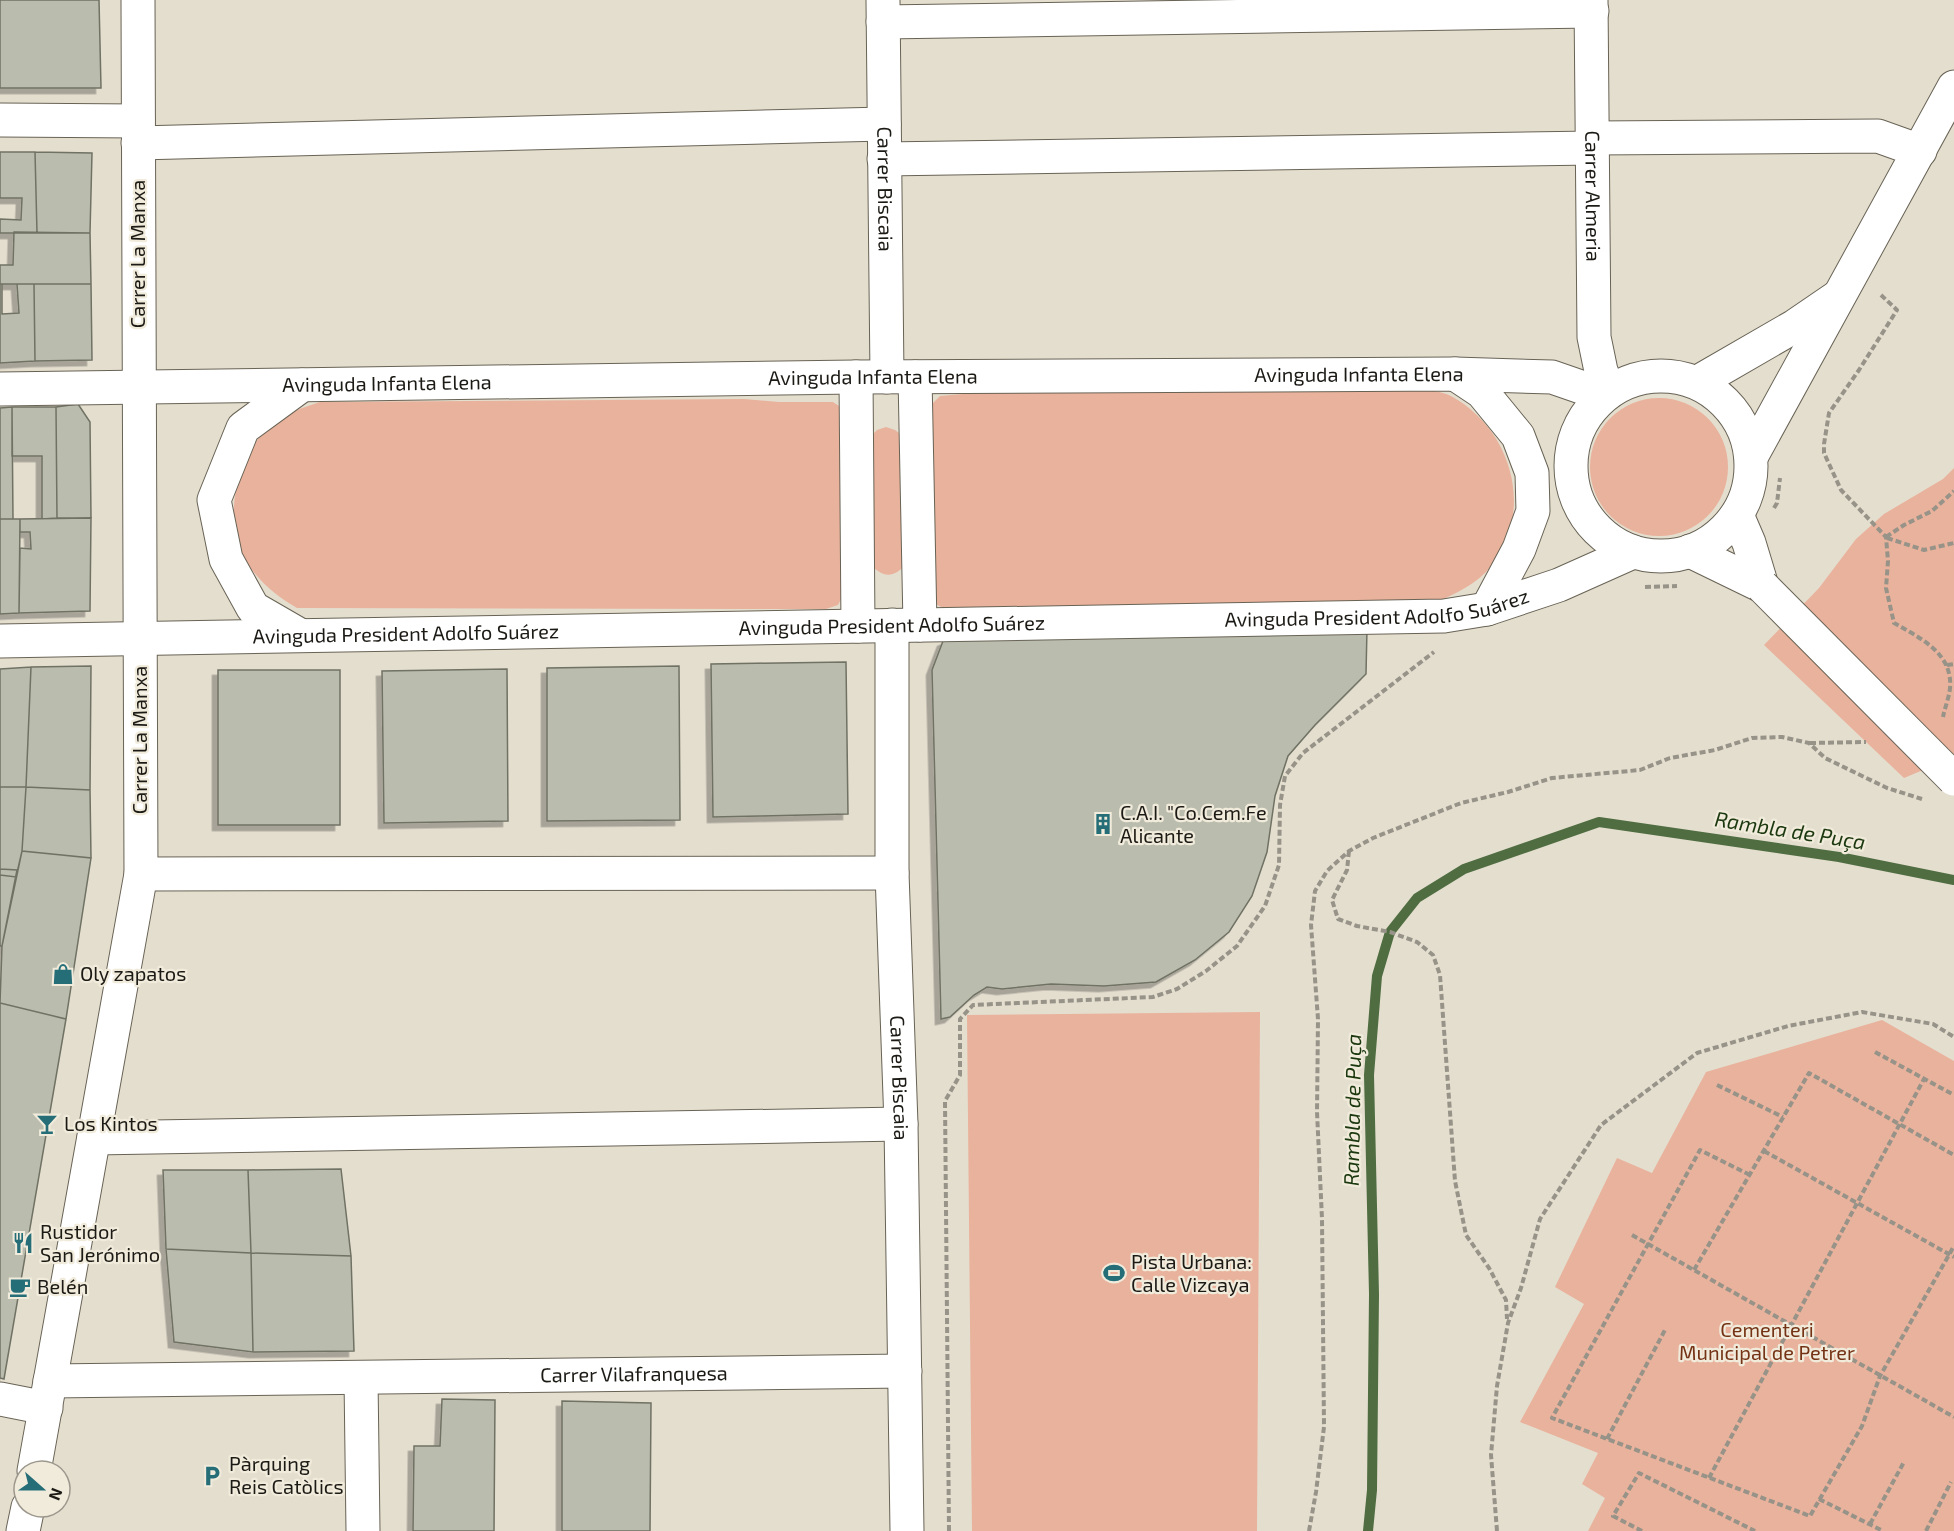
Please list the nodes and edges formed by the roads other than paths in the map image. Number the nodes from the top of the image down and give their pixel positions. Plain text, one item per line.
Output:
1 (138, 0) edge
2 (1592, 5) edge
3 (883, 11) edge
4 (1954, 87) edge
5 (0, 120) edge
6 (884, 124) junction
7 (138, 132) junction
8 (1593, 143) junction
9 (1920, 150) junction
10 (884, 159) junction
11 (1842, 294) junction
12 (1594, 337) junction
13 (1455, 374) junction
14 (856, 377) junction
15 (902, 377) junction
16 (1552, 377) junction
17 (1698, 382) junction
18 (302, 385) junction
19 (139, 387) junction
20 (0, 389) edge
21 (1606, 393) junction
22 (1751, 457) junction
23 (1737, 515) junction
24 (1690, 551) junction
25 (1633, 552) junction
26 (1762, 586) junction
27 (1487, 609) junction
28 (906, 625) junction
29 (858, 626) junction
30 (299, 635) junction
31 (140, 638) junction
32 (0, 641) edge
33 (1954, 779) edge
34 (891, 873) junction
35 (141, 874) junction
36 (901, 1124) junction
37 (94, 1138) junction
38 (905, 1371) junction
39 (361, 1378) junction
40 (48, 1395) junction
41 (0, 1399) edge
42 (36, 1459) edge
43 (363, 1531) edge
44 (907, 1531) edge

1 - 7 street, Carrer La Manxa
2 - 3 street
2 - 8 street, Carrer Almeria
3 - 6 street, Carrer Biscaia
4 - 9 street
5 - 7 street
6 - 7 street
6 - 10 street, Carrer Biscaia
7 - 19 street, Carrer La Manxa
8 - 9 street
8 - 10 street
8 - 12 street, Carrer Almeria
9 - 11 street
10 - 15 street, Carrer Biscaia
11 - 17 street
11 - 22 street
12 - 16 street
12 - 21 street, Carrer Almeria
13 - 15 street, Avinguda Infanta Elena
13 - 16 street, Avinguda Infanta Elena
13 - 27 street
14 - 15 street, Avinguda Infanta Elena
14 - 18 street, Avinguda Infanta Elena
14 - 29 street
15 - 28 street, Carrer Biscaia
16 - 21 street, Avinguda Infanta Elena
17 - 21 street
17 - 22 street
18 - 19 street, Avinguda Infanta Elena
18 - 30 street
19 - 20 street, Avinguda Infanta Elena
19 - 31 street, Carrer La Manxa
21 - 25 street
22 - 23 street
23 - 24 street
23 - 26 street
24 - 25 street
24 - 26 street
25 - 27 street, Avinguda President Adolfo Suárez
26 - 33 street, bridge
27 - 28 street, Avinguda President Adolfo Suárez
28 - 29 street, Avinguda President Adolfo Suárez
28 - 34 street, Carrer Biscaia
29 - 30 street, Avinguda President Adolfo Suárez
30 - 31 street, Avinguda President Adolfo Suárez
31 - 32 street, Avinguda President Adolfo Suárez
31 - 35 street, Carrer La Manxa
34 - 35 street
34 - 36 street, Carrer Biscaia
35 - 37 street, Carrer La Manxa
36 - 37 street
36 - 38 street, Carrer Biscaia
37 - 40 street, Carrer La Manxa
38 - 39 street, Carrer Vilafranquesa
38 - 44 street, Carrer Biscaia
39 - 40 street, Carrer Vilafranquesa
39 - 43 street
40 - 41 street, Carrer Vilafranquesa
40 - 42 street, Carrer La Manxa

